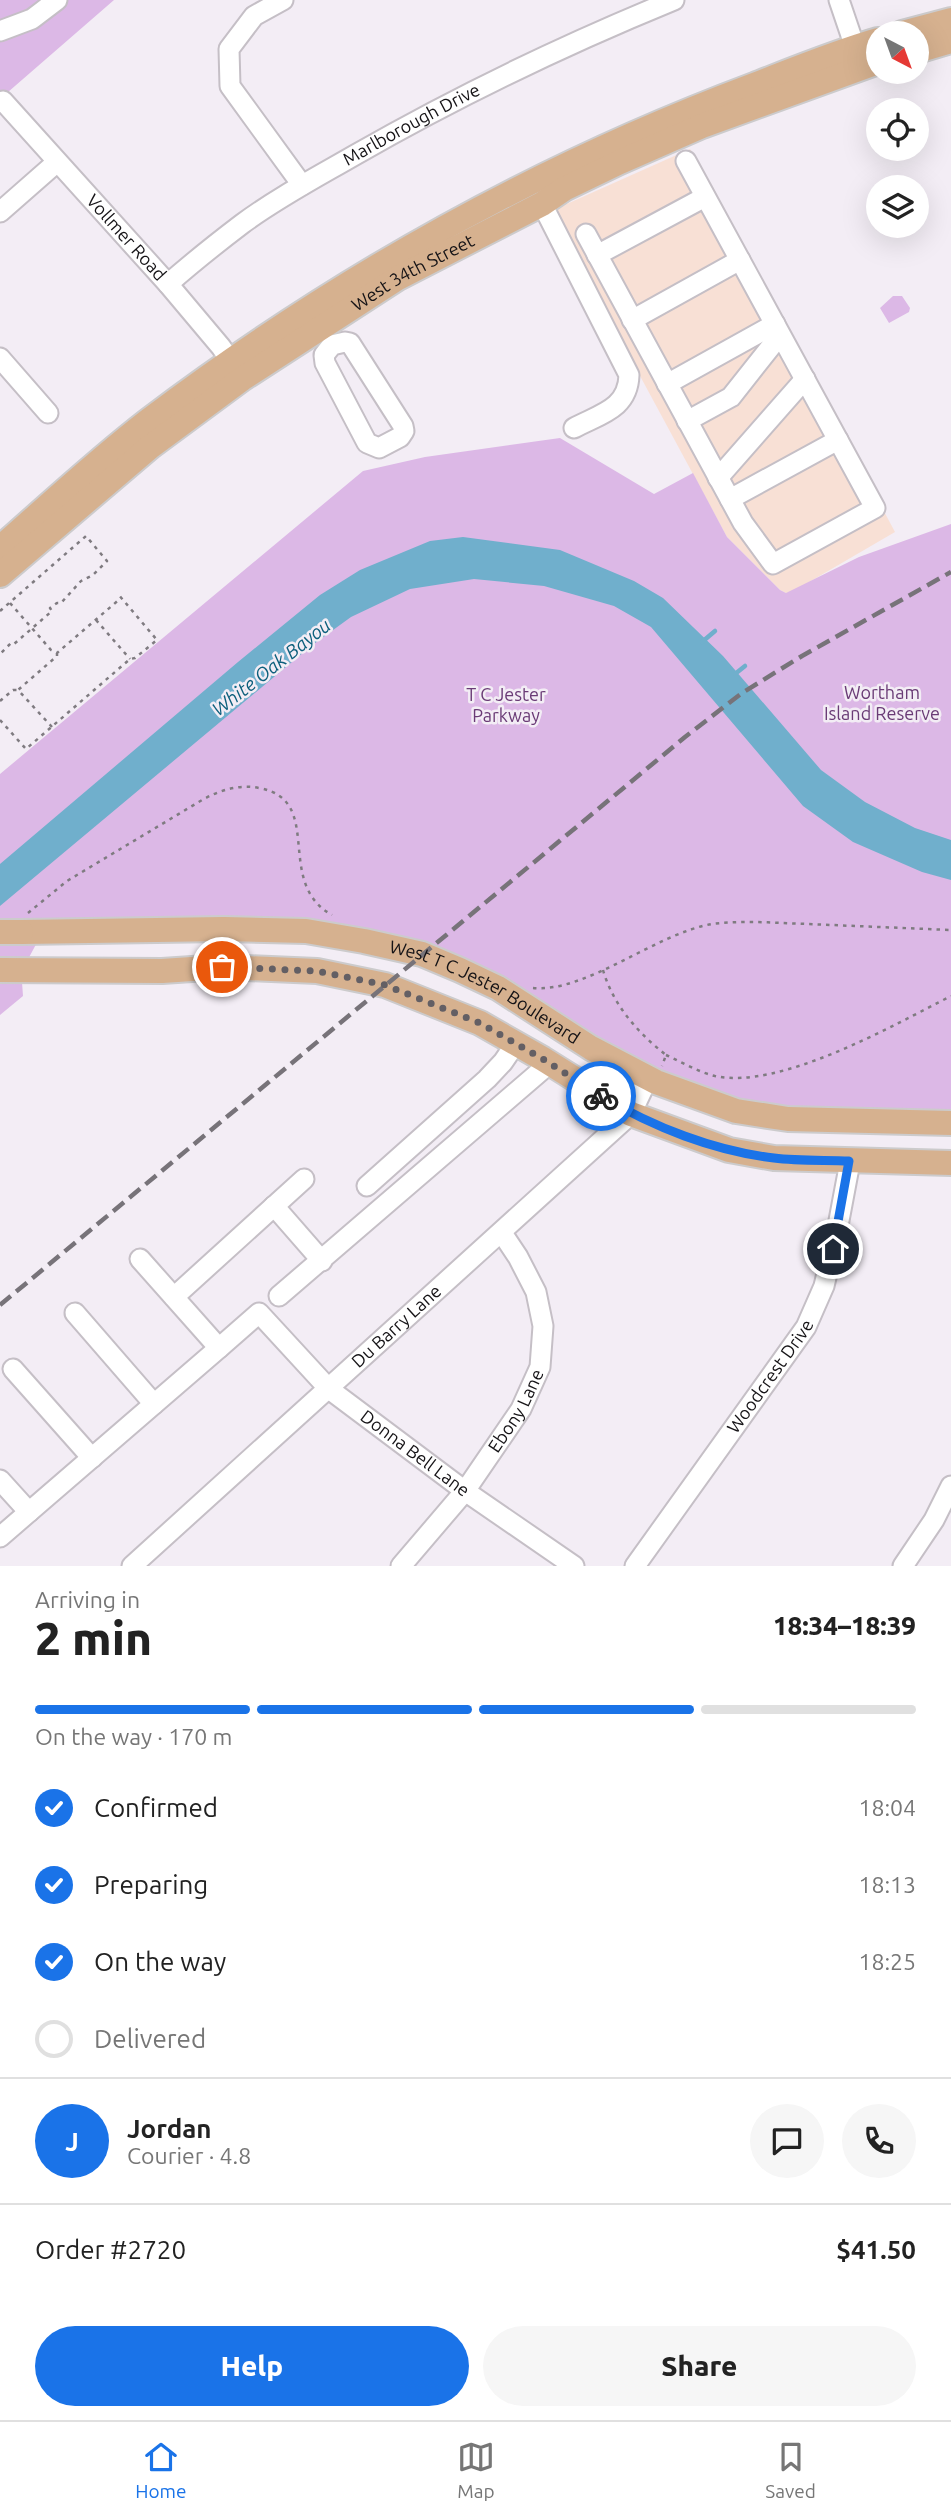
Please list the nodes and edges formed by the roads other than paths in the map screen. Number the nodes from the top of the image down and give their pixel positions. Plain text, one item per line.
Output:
1 (57, 0) edge
2 (283, 0) edge
3 (674, 0) edge
4 (839, 0) edge
5 (0, 31) edge
6 (929, 36) edge
7 (950, 39) edge
8 (929, 47) edge
9 (866, 49) edge
10 (866, 55) edge
11 (3, 101) dead end
12 (686, 161) dead end
13 (57, 162) junction
14 (558, 180) junction
15 (302, 185) junction
16 (705, 197) junction
17 (542, 204) junction
18 (0, 212) edge
19 (586, 234) dead end
20 (597, 255) junction
21 (740, 260) junction
22 (393, 269) junction
23 (167, 284) junction
24 (632, 320) junction
25 (778, 329) junction
26 (327, 336) junction
27 (0, 358) edge
28 (236, 369) junction
29 (805, 379) junction
30 (667, 384) junction
31 (48, 413) dead end
32 (687, 421) junction
33 (574, 428) dead end
34 (838, 440) junction
35 (718, 478) junction
36 (730, 499) junction
37 (0, 548) edge
38 (0, 575) edge
39 (16, 926) edge
40 (224, 929) junction
41 (222, 967) junction
42 (0, 970) edge
43 (498, 988) junction
44 (480, 1023) junction
45 (516, 1043) junction
46 (550, 1063) junction
47 (654, 1077) junction
48 (631, 1114) junction
49 (951, 1124) edge
50 (849, 1161) junction
51 (951, 1163) edge
52 (304, 1179) dead end
53 (368, 1186) dead end
54 (274, 1206) junction
55 (502, 1233) junction
56 (140, 1259) dead end
57 (322, 1261) junction
58 (279, 1296) dead end
59 (174, 1297) junction
60 (75, 1313) dead end
61 (219, 1348) junction
62 (13, 1368) dead end
63 (329, 1390) junction
64 (154, 1404) junction
65 (92, 1458) junction
66 (0, 1480) edge
67 (951, 1486) edge
68 (465, 1490) junction
69 (29, 1512) junction
70 (0, 1538) edge
71 (132, 1566) edge
72 (401, 1566) edge
73 (574, 1566) edge
74 (635, 1566) edge
75 (903, 1566) edge

1 - 5 street
2 - 15 street
3 - 15 street, Marlborough Drive
4 - 9 street
6 - 7 main road
7 - 8 main road
10 - 14 main road, West 34th Street
11 - 13 street, Vollmer Road
12 - 16 street
13 - 18 street
13 - 23 street, Vollmer Road
14 - 17 main road, West 34th Street
14 - 22 main road, West 34th Street
15 - 23 street, Marlborough Drive
16 - 20 street
16 - 21 street
17 - 22 main road, West 34th Street
17 - 33 street
19 - 20 street
20 - 24 street
21 - 24 street
21 - 25 street
22 - 26 main road, West 34th Street
22 - 28 main road, West 34th Street
23 - 28 street, Vollmer Road
24 - 30 street
25 - 29 street
25 - 30 street
25 - 32 street
26 - 26 street
26 - 28 main road, West 34th Street
27 - 31 street
28 - 37 main road, West 34th Street
28 - 38 main road, West 34th Street
29 - 34 street
29 - 35 street
30 - 32 street
32 - 35 street
34 - 36 street
34 - 36 street
35 - 36 street
39 - 40 main road, West T C Jester Boulevard
40 - 41 main road
40 - 43 main road, West T C Jester Boulevard
41 - 42 main road, West T C Jester Boulevard
41 - 44 main road, West T C Jester Boulevard
43 - 44 main road
43 - 47 main road, West T C Jester Boulevard
44 - 45 main road, West T C Jester Boulevard
45 - 46 main road, West T C Jester Boulevard
45 - 53 street
46 - 48 main road, West T C Jester Boulevard
46 - 57 street
47 - 48 street, Du Barry Lane
47 - 49 main road, West T C Jester Boulevard
48 - 50 main road, West T C Jester Boulevard
48 - 55 street, Du Barry Lane
50 - 51 main road, West T C Jester Boulevard
50 - 74 street, Woodcrest Drive
52 - 54 street
54 - 57 street
54 - 59 street
55 - 63 street, Du Barry Lane
55 - 68 street, Ebony Lane
56 - 59 street
57 - 58 street
59 - 61 street
60 - 64 street
61 - 63 street, Donna Bell Lane
61 - 64 street
62 - 65 street
63 - 68 street, Donna Bell Lane
63 - 71 street, Du Barry Lane
64 - 65 street
65 - 69 street
66 - 69 street
67 - 75 street
68 - 72 street, Ebony Lane
68 - 73 street, Donna Bell Lane
69 - 70 street

